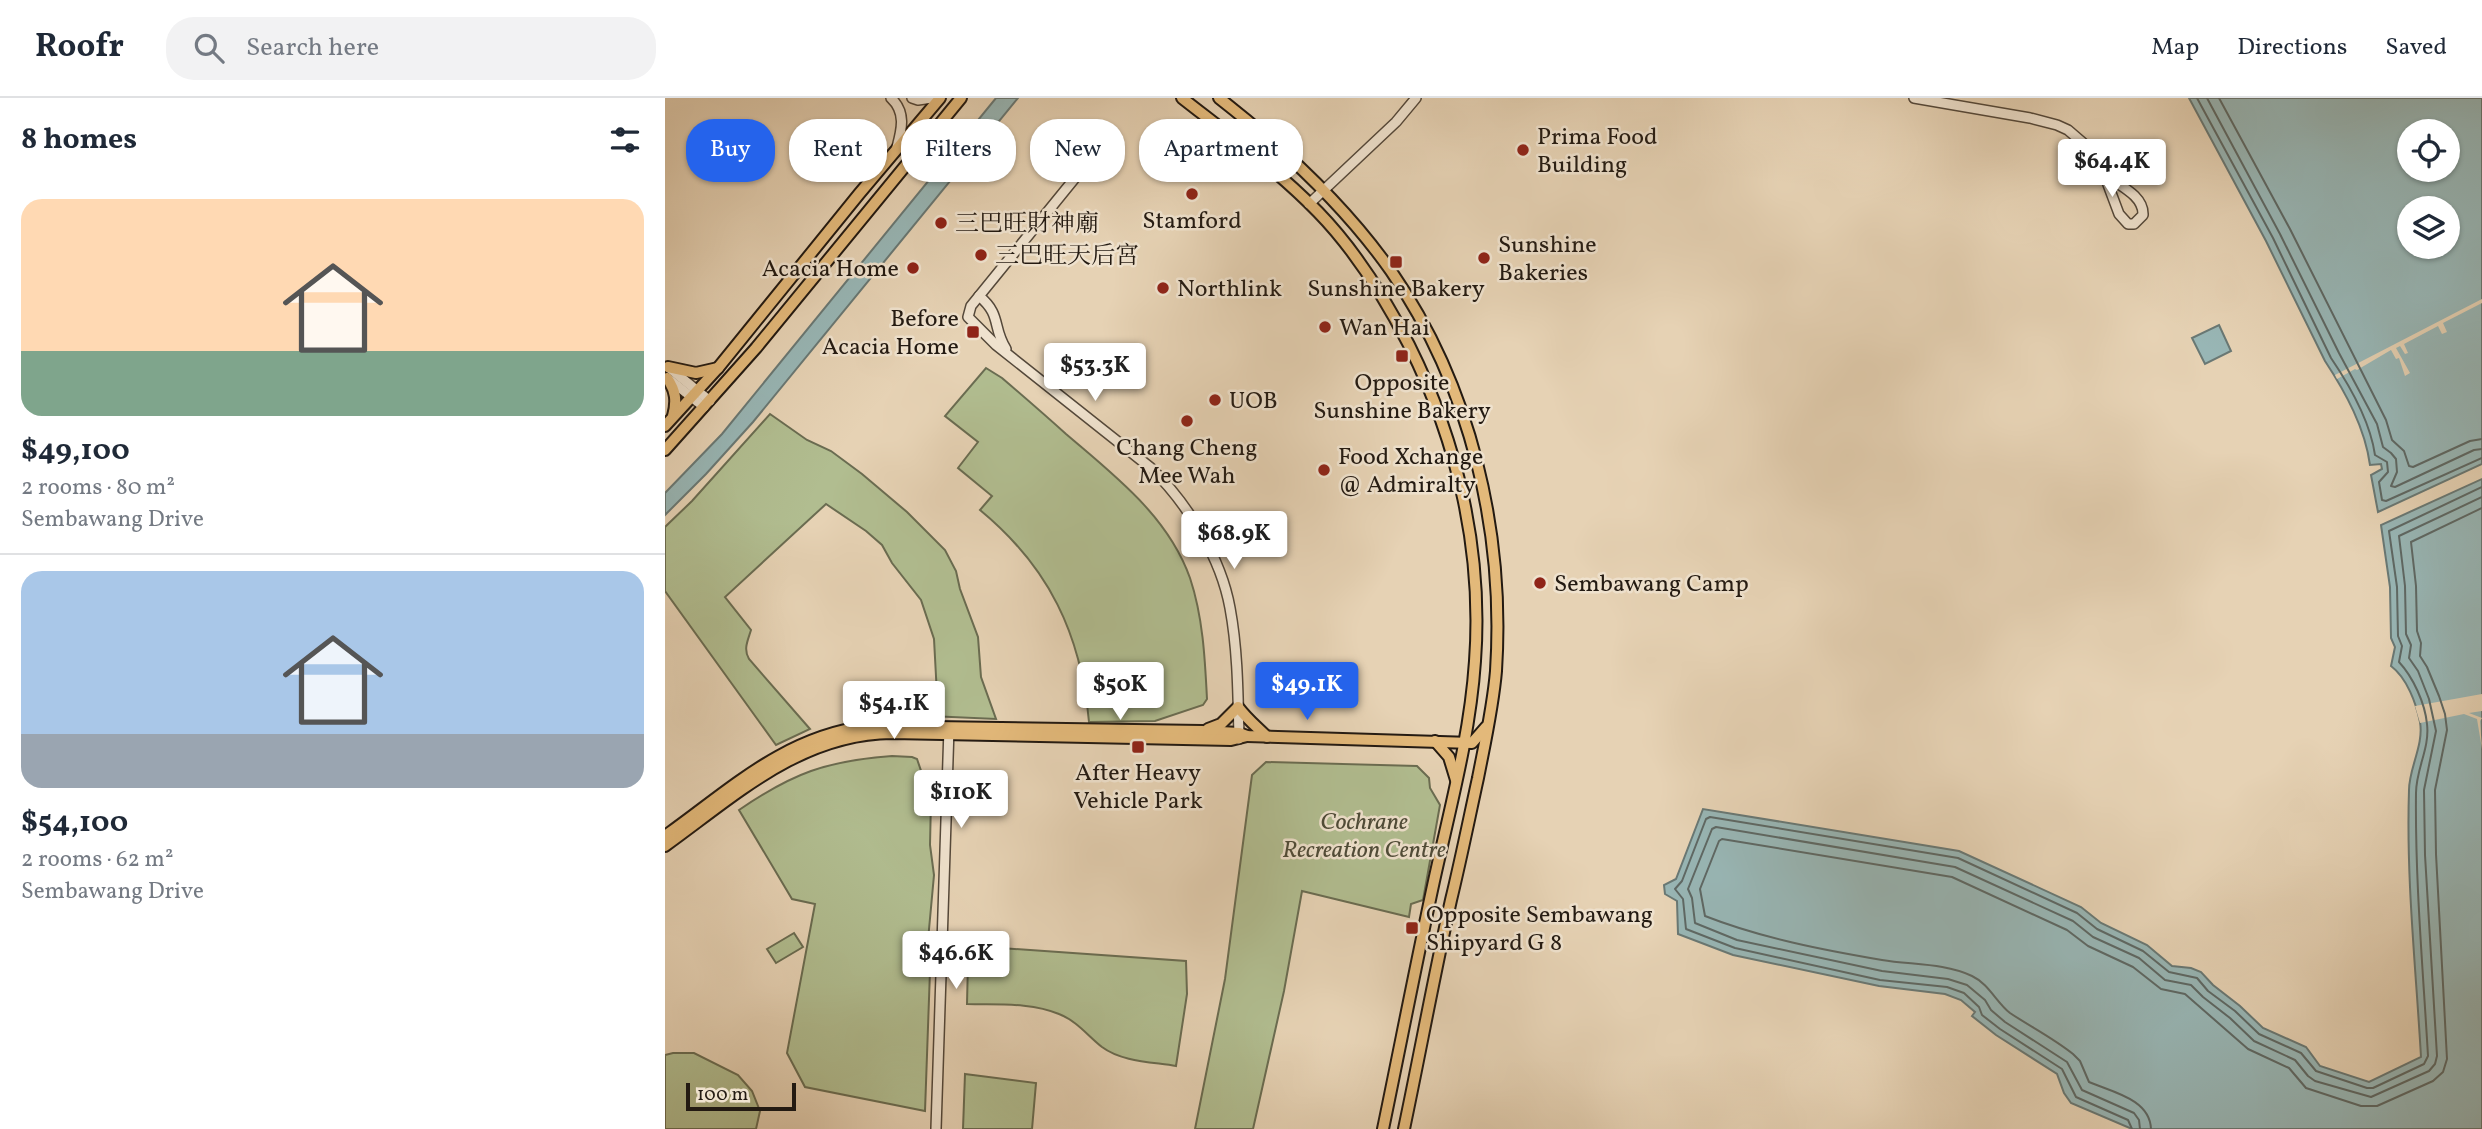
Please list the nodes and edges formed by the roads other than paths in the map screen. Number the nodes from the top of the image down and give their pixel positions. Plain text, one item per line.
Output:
1 (891, 98) edge
2 (912, 98) edge
3 (932, 98) edge
4 (940, 98) edge
5 (961, 98) edge
6 (1182, 98) edge
7 (1219, 98) edge
8 (1416, 98) edge
9 (1914, 98) edge
10 (896, 152) junction
11 (2103, 174) junction
12 (1072, 182) edge
13 (1324, 191) junction
14 (1309, 204) junction
15 (979, 296) junction
16 (1007, 351) junction
17 (718, 368) junction
18 (666, 372) edge
19 (695, 394) junction
20 (707, 404) junction
21 (669, 423) edge
22 (665, 450) edge
23 (1238, 708) junction
24 (1488, 724) junction
25 (949, 731) junction
26 (1202, 731) junction
27 (1242, 736) junction
28 (1267, 737) junction
29 (1435, 741) junction
30 (1464, 742) junction
31 (1457, 784) junction
32 (665, 836) edge
33 (665, 846) edge
34 (936, 1129) edge
35 (1383, 1129) edge
36 (1404, 1129) edge

1 - 10 street
2 - 3 street
4 - 10 main road
5 - 20 main road
6 - 14 main road
7 - 13 main road
8 - 13 street
9 - 11 street
10 - 17 main road
11 - 11 street
12 - 15 street
13 - 14 street
13 - 24 main road
14 - 30 main road
15 - 16 street
15 - 16 street
16 - 23 street
17 - 18 main road
17 - 19 main road
18 - 19 street
18 - 21 main road
19 - 20 street
19 - 21 main road
20 - 22 main road
23 - 26 main road
23 - 27 street
23 - 28 main road
24 - 30 main road
24 - 36 main road
25 - 26 main road
25 - 27 main road
25 - 32 main road
25 - 33 main road
25 - 34 street
26 - 27 main road
27 - 28 main road
28 - 29 main road
29 - 30 main road
29 - 31 main road
30 - 31 main road
31 - 35 main road

